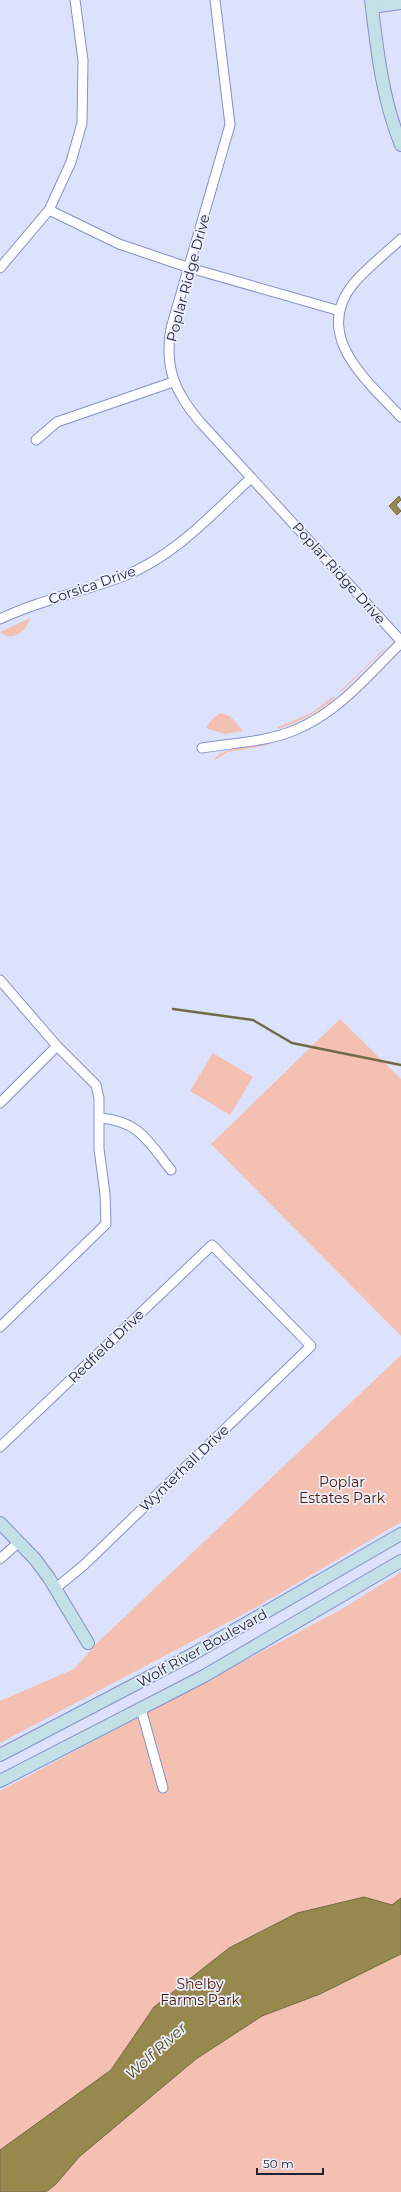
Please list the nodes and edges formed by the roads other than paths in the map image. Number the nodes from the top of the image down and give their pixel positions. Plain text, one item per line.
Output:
1 (75, 0) edge
2 (216, 0) edge
3 (401, 2) edge
4 (371, 4) edge
5 (401, 145) edge
6 (49, 210) junction
7 (401, 239) edge
8 (0, 268) edge
9 (190, 268) junction
10 (340, 311) junction
11 (173, 382) junction
12 (401, 417) edge
13 (36, 440) dead end
14 (251, 478) junction
15 (0, 620) edge
16 (401, 642) edge
17 (202, 748) dead end
18 (2, 986) edge
19 (57, 1046) junction
20 (0, 1103) edge
21 (100, 1118) junction
22 (171, 1170) dead end
23 (212, 1245) joint
24 (0, 1327) edge
25 (0, 1447) edge
26 (0, 1523) edge
27 (401, 1534) edge
28 (19, 1542) junction
29 (0, 1559) edge
30 (401, 1561) edge
31 (56, 1588) junction
32 (88, 1643) dead end
33 (141, 1709) junction
34 (0, 1755) edge
35 (0, 1781) edge
36 (164, 1788) dead end

1 - 6 street
2 - 9 street, Poplar Ridge Drive
3 - 4 main road
4 - 5 main road
6 - 8 street
6 - 9 street
7 - 10 street
9 - 10 street
9 - 11 street, Poplar Ridge Drive
10 - 12 street
11 - 13 street
11 - 14 street, Poplar Ridge Drive
14 - 15 street, Corsica Drive
14 - 16 street, Poplar Ridge Drive
16 - 17 street
18 - 19 street
19 - 20 street
19 - 21 street
21 - 22 street
21 - 24 street
23 - 25 street, Redfield Drive
23 - 31 street, Wynterhall Drive
26 - 28 main road
27 - 34 main road, Wolf River Boulevard
28 - 29 street
28 - 31 main road
30 - 33 main road, Wolf River Boulevard
31 - 32 main road
33 - 35 main road, Wolf River Boulevard
33 - 36 street

